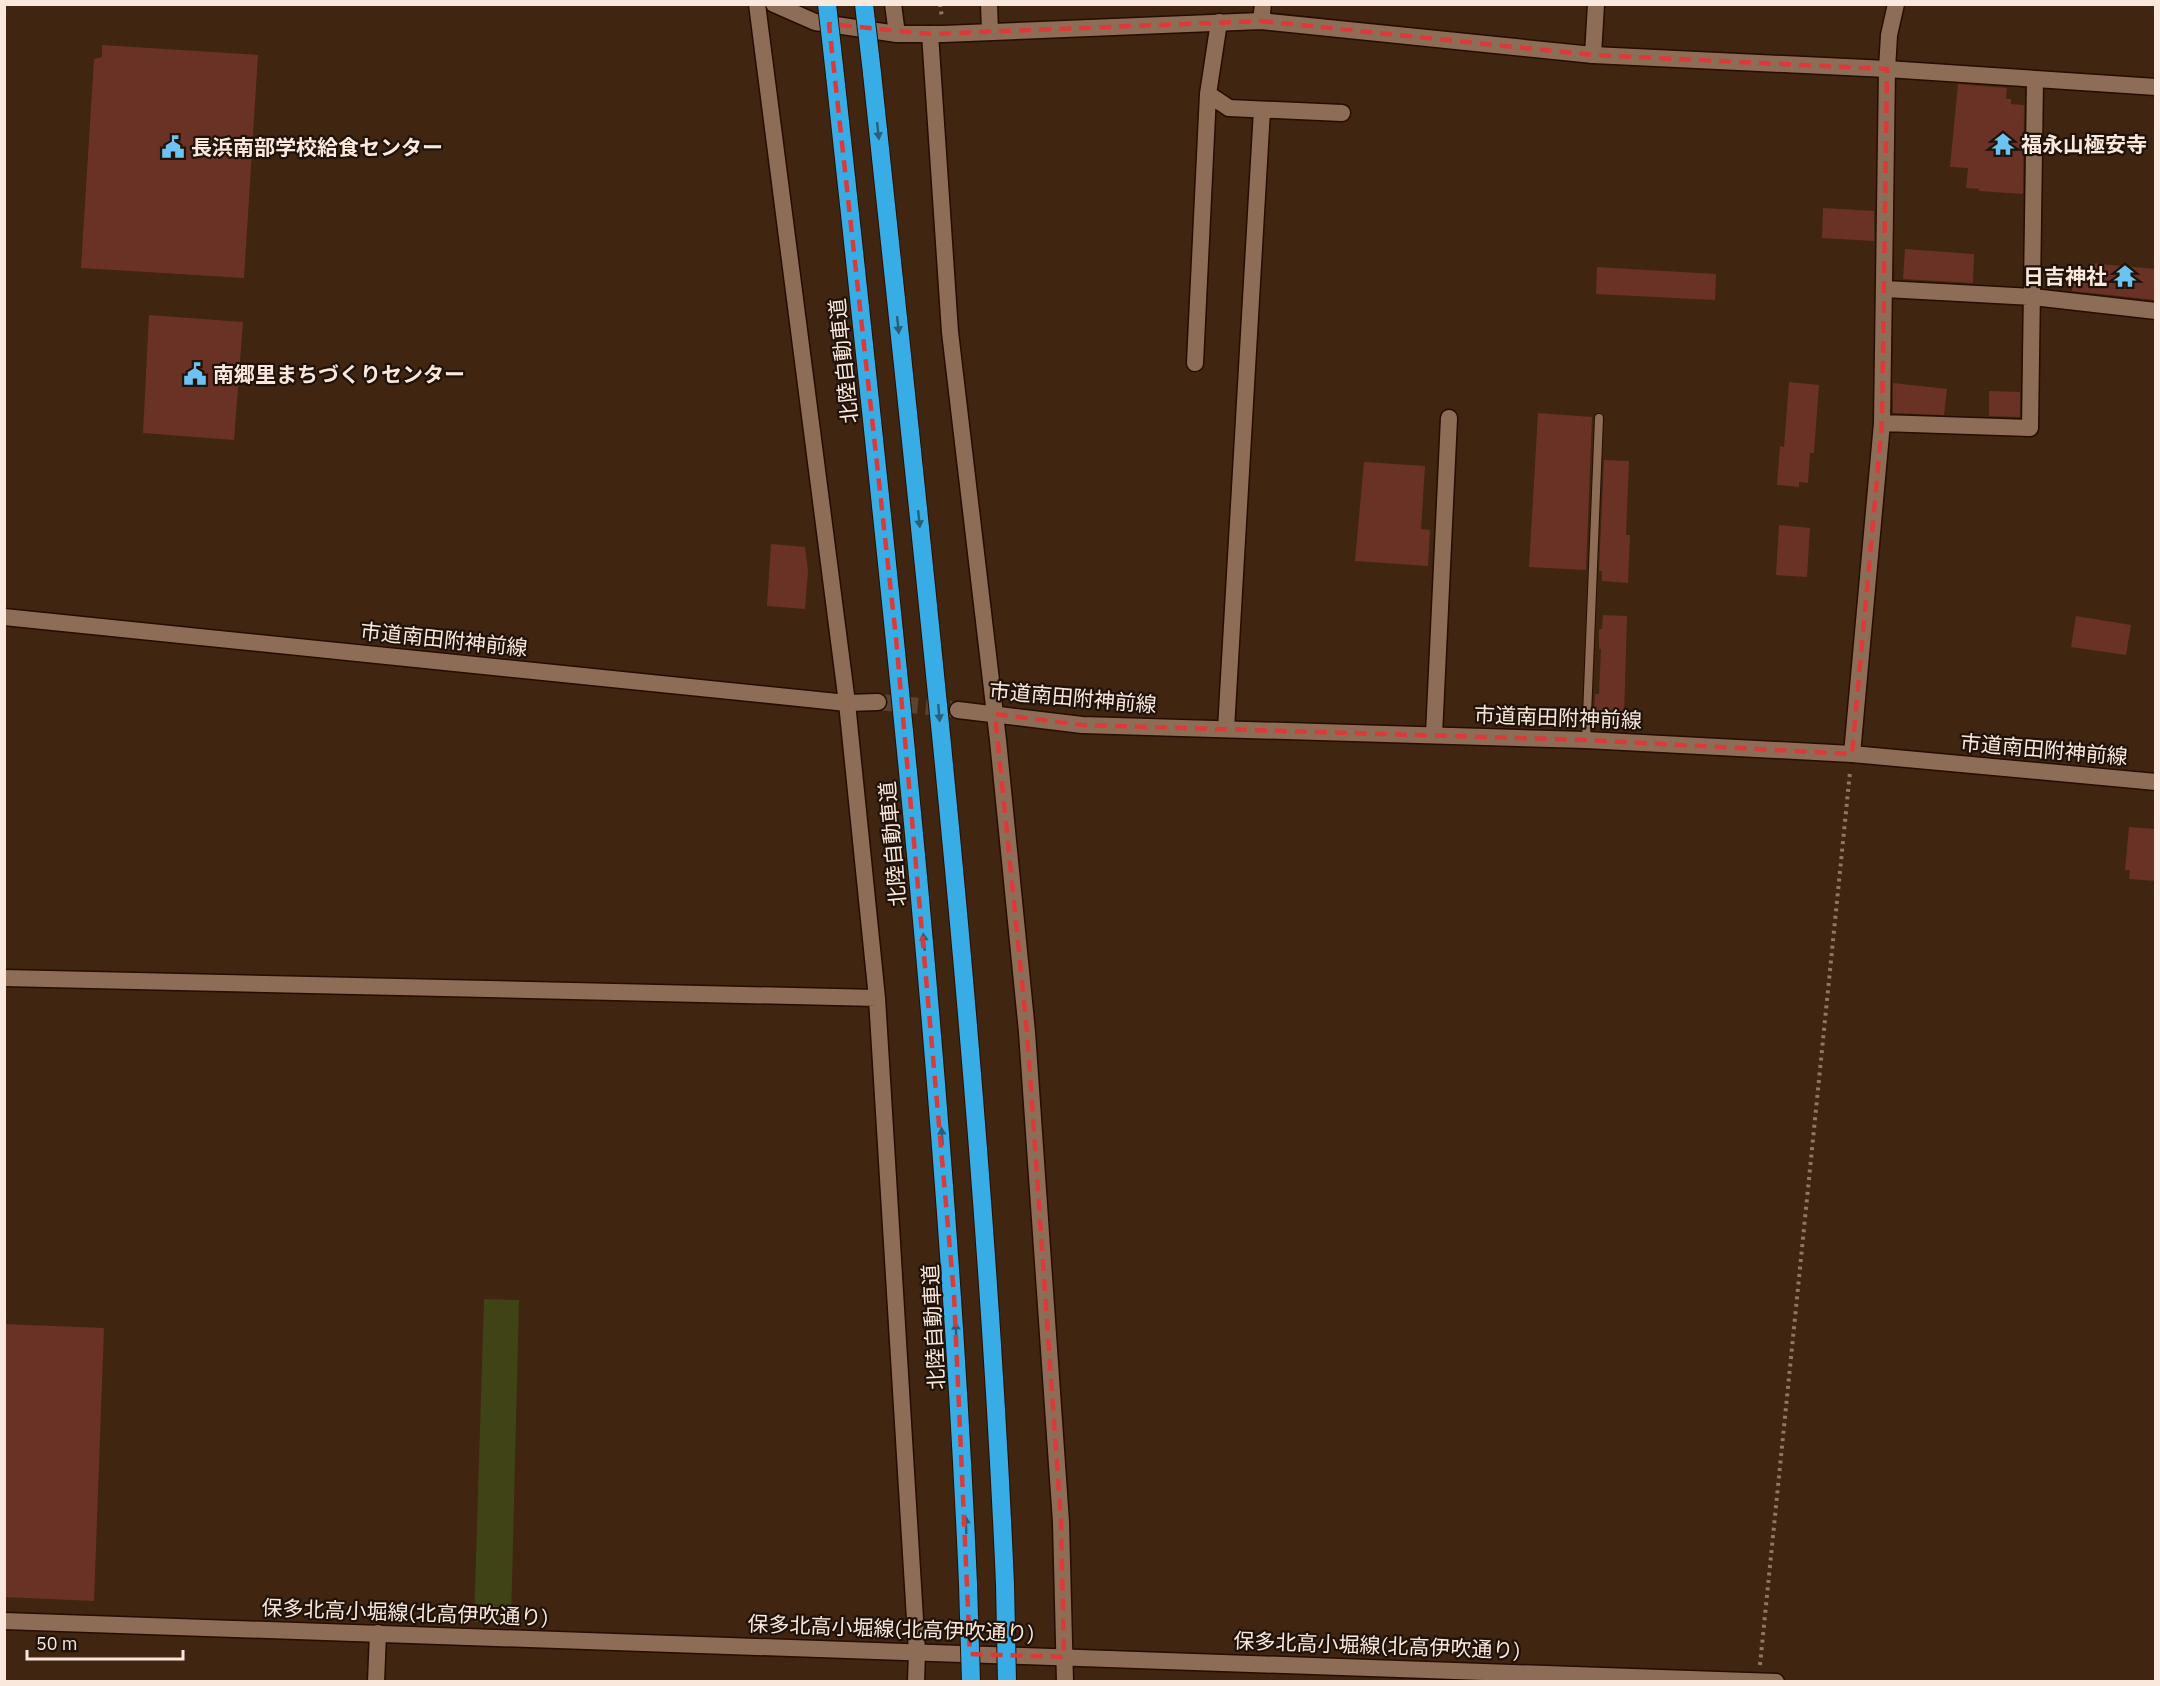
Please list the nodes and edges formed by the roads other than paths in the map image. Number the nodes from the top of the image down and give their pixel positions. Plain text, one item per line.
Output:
1 (757, 4) edge
2 (774, 4) edge
3 (827, 4) edge
4 (864, 4) edge
5 (893, 4) edge
6 (989, 4) edge
7 (1596, 4) edge
8 (1896, 4) edge
9 (1262, 13) edge
10 (1219, 22) junction
11 (990, 32) junction
12 (897, 33) junction
13 (930, 34) junction
14 (1593, 55) junction
15 (1887, 69) junction
16 (2036, 80) junction
17 (2156, 87) edge
18 (1208, 94) junction
19 (1262, 110) junction
20 (1342, 113) dead end
21 (1885, 289) junction
22 (2033, 297) junction
23 (2156, 311) edge
24 (1195, 363) dead end
25 (1449, 418) dead end
26 (1599, 418) dead end
27 (1882, 423) junction
28 (4, 617) edge
29 (878, 702) tunnel mouth
30 (847, 703) junction
31 (958, 710) tunnel mouth
32 (995, 714) junction
33 (1226, 729) junction
34 (1434, 735) junction
35 (1586, 740) junction
36 (1852, 754) junction
37 (2156, 782) edge
38 (4, 978) edge
39 (877, 998) junction
40 (4, 1621) edge
41 (378, 1634) junction
42 (917, 1652) junction
43 (1064, 1657) junction
44 (1758, 1681) edge
45 (376, 1682) edge
46 (916, 1682) edge
47 (971, 1682) edge
48 (1007, 1682) edge
49 (1065, 1682) edge
50 (1776, 1682) edge

1 - 30 street
2 - 12 street
47 -> 3 highway, 北陸自動車道, bridge
4 -> 48 highway, bridge
5 - 12 street
6 - 11 street
7 - 14 street
8 - 15 street
9 - 10 street
9 - 14 street
10 - 11 street
10 - 18 street
11 - 13 street
12 - 13 street
13 - 32 street
14 - 15 street
15 - 16 street
15 - 21 street
16 - 17 street
16 - 22 street
18 - 19 street
18 - 24 street
19 - 20 street
19 - 33 street
21 - 22 street
21 - 27 street
22 - 23 street
22 - 27 street
25 - 34 street
26 - 35 lane
27 - 36 street
28 - 30 street, 市道南田附神前線
29 - 30 street, 市道南田附神前線
30 - 39 street
31 - 32 street, 市道南田附神前線
32 - 33 street, 市道南田附神前線
32 - 43 street
33 - 34 street, 市道南田附神前線
34 - 35 street, 市道南田附神前線
35 - 36 street, 市道南田附神前線
36 - 37 street, 市道南田附神前線
38 - 39 street
39 - 42 street
40 - 41 street, 保多北高小堀線(北高伊吹通り)
41 - 42 street, 保多北高小堀線(北高伊吹通り)
41 - 45 street
42 - 43 street, 保多北高小堀線(北高伊吹通り)
42 - 46 street
43 - 44 street, 保多北高小堀線(北高伊吹通り)
43 - 49 street
44 - 50 street, 保多北高小堀線(北高伊吹通り)

